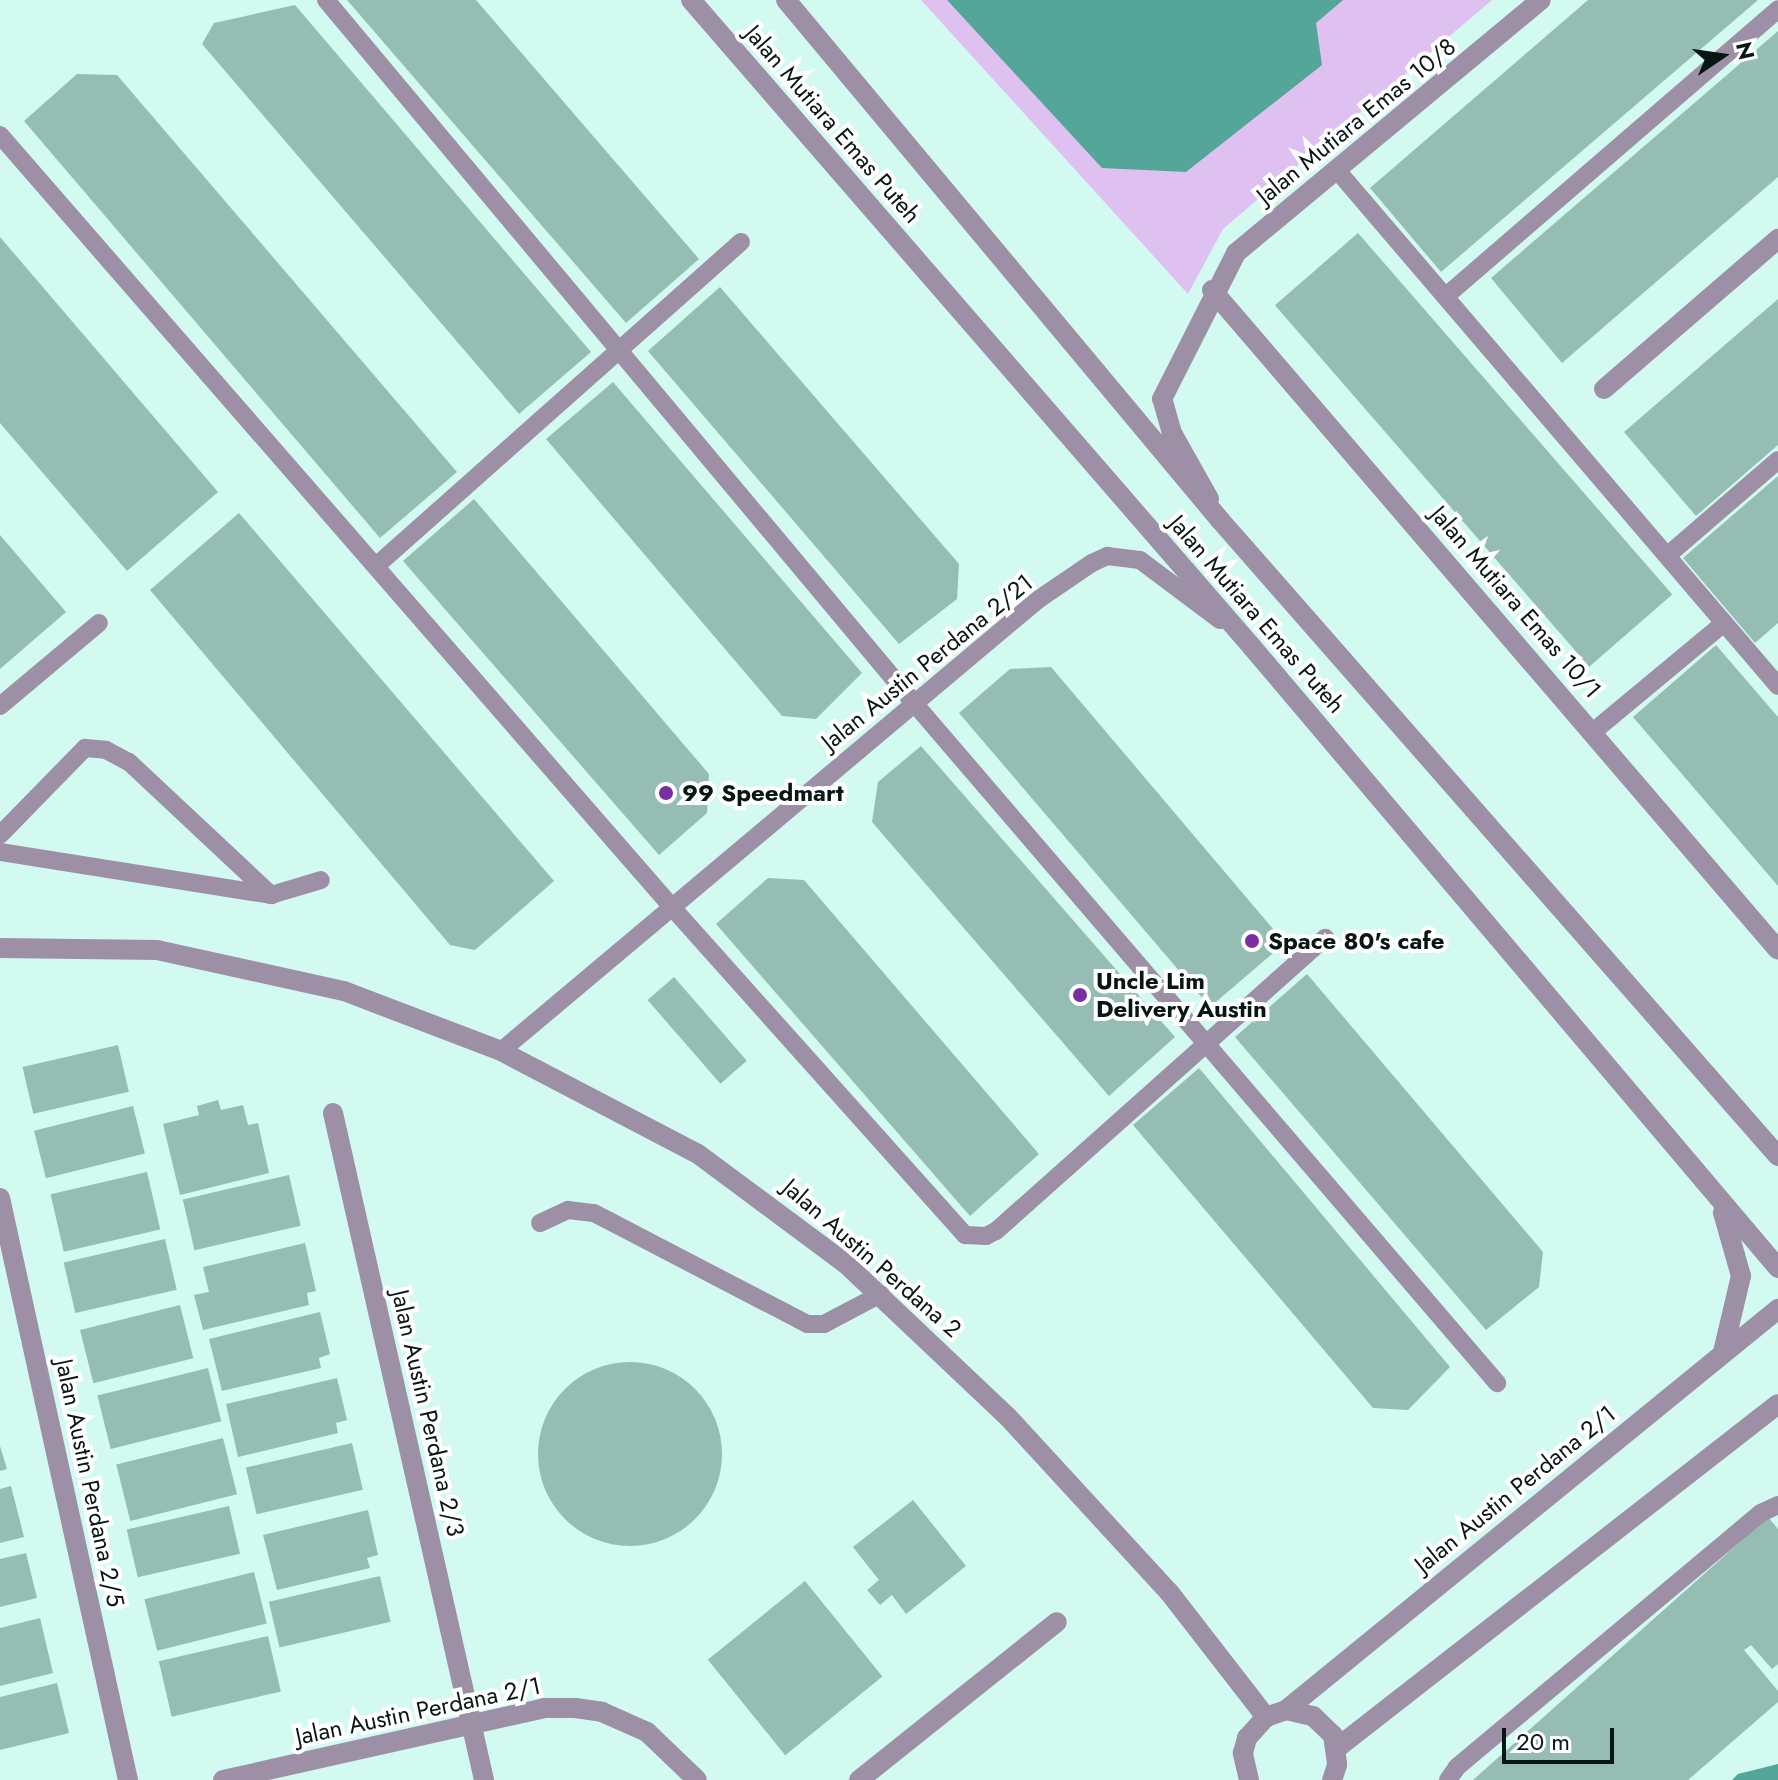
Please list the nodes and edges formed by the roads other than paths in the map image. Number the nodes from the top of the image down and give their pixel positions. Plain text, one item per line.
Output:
1 (326, 0) edge
2 (691, 0) edge
3 (786, 0) edge
4 (1541, 0) edge
5 (1778, 9) edge
6 (0, 135) edge
7 (1336, 169) junction
8 (1778, 239) edge
9 (741, 242) dead end
10 (1212, 290) junction
11 (1446, 296) junction
12 (620, 350) junction
13 (1604, 389) dead end
14 (1778, 460) edge
15 (1220, 520) junction
16 (1668, 555) junction
17 (376, 566) junction
18 (99, 623) dead end
19 (1723, 624) junction
20 (1252, 647) junction
21 (1778, 686) edge
22 (914, 703) junction
23 (0, 706) edge
24 (1594, 731) junction
25 (0, 835) edge
26 (0, 852) edge
27 (321, 880) dead end
28 (271, 895) junction
29 (670, 905) junction
30 (1325, 938) dead end
31 (0, 948) edge
32 (1778, 950) edge
33 (1206, 1044) junction
34 (501, 1051) junction
35 (333, 1113) dead end
36 (1778, 1156) edge
37 (1715, 1195) junction
38 (0, 1198) edge
39 (540, 1223) dead end
40 (1778, 1268) edge
41 (881, 1294) junction
42 (1778, 1309) edge
43 (1723, 1352) junction
44 (1497, 1383) dead end
45 (1778, 1404) edge
46 (1778, 1505) edge
47 (1057, 1622) dead end
48 (1286, 1710) junction
49 (1266, 1717) junction
50 (471, 1724) junction
51 (1337, 1748) junction
52 (128, 1780) edge
53 (223, 1780) edge
54 (484, 1780) edge
55 (697, 1780) edge
56 (859, 1780) edge
57 (1249, 1780) edge
58 (1332, 1780) edge
59 (1448, 1780) edge

1 - 12 lane
2 - 20 street, Jalan Mutiara Emas Puteh
3 - 15 street, Jalan Mutiara Emas Puteh
4 - 7 street, Jalan Mutiara Emas 10/8
5 - 11 lane
6 - 17 lane
7 - 10 street, Jalan Mutiara Emas 10/8
7 - 11 lane
8 - 13 street
9 - 12 lane
10 - 15 street, Jalan Mutiara Emas 10/8
10 - 24 street, Jalan Mutiara Emas 10/1
11 - 16 lane
12 - 17 lane
12 - 22 lane
14 - 16 lane
15 - 36 street, Jalan Mutiara Emas Puteh
16 - 19 lane
17 - 29 lane
18 - 23 lane
19 - 21 lane
19 - 24 lane
20 - 22 lane, Jalan Austin Perdana 2/21
20 - 37 street, Jalan Mutiara Emas Puteh
22 - 29 lane, Jalan Austin Perdana 2/21
22 - 33 lane
24 - 32 street, Jalan Mutiara Emas 10/1
25 - 28 lane
26 - 28 lane
27 - 28 lane
29 - 33 lane
29 - 34 lane, Jalan Austin Perdana 2/21
30 - 33 lane
31 - 34 street, Jalan Austin Perdana 2
33 - 44 lane
34 - 41 street, Jalan Austin Perdana 2
35 - 50 street, Jalan Austin Perdana 2/3
37 - 40 street, Jalan Mutiara Emas Puteh
37 - 43 street
38 - 52 street, Jalan Austin Perdana 2/5
39 - 41 lane
41 - 49 street, Jalan Austin Perdana 2
42 - 43 street, Jalan Austin Perdana 2/1
43 - 48 street, Jalan Austin Perdana 2/1
45 - 51 street
46 - 59 lane
47 - 56 street
48 - 49 street
48 - 51 street
49 - 57 street
50 - 53 street, Jalan Austin Perdana 2/1
50 - 54 street, Jalan Austin Perdana 2/3
50 - 55 street, Jalan Austin Perdana 2/1
51 - 58 street

